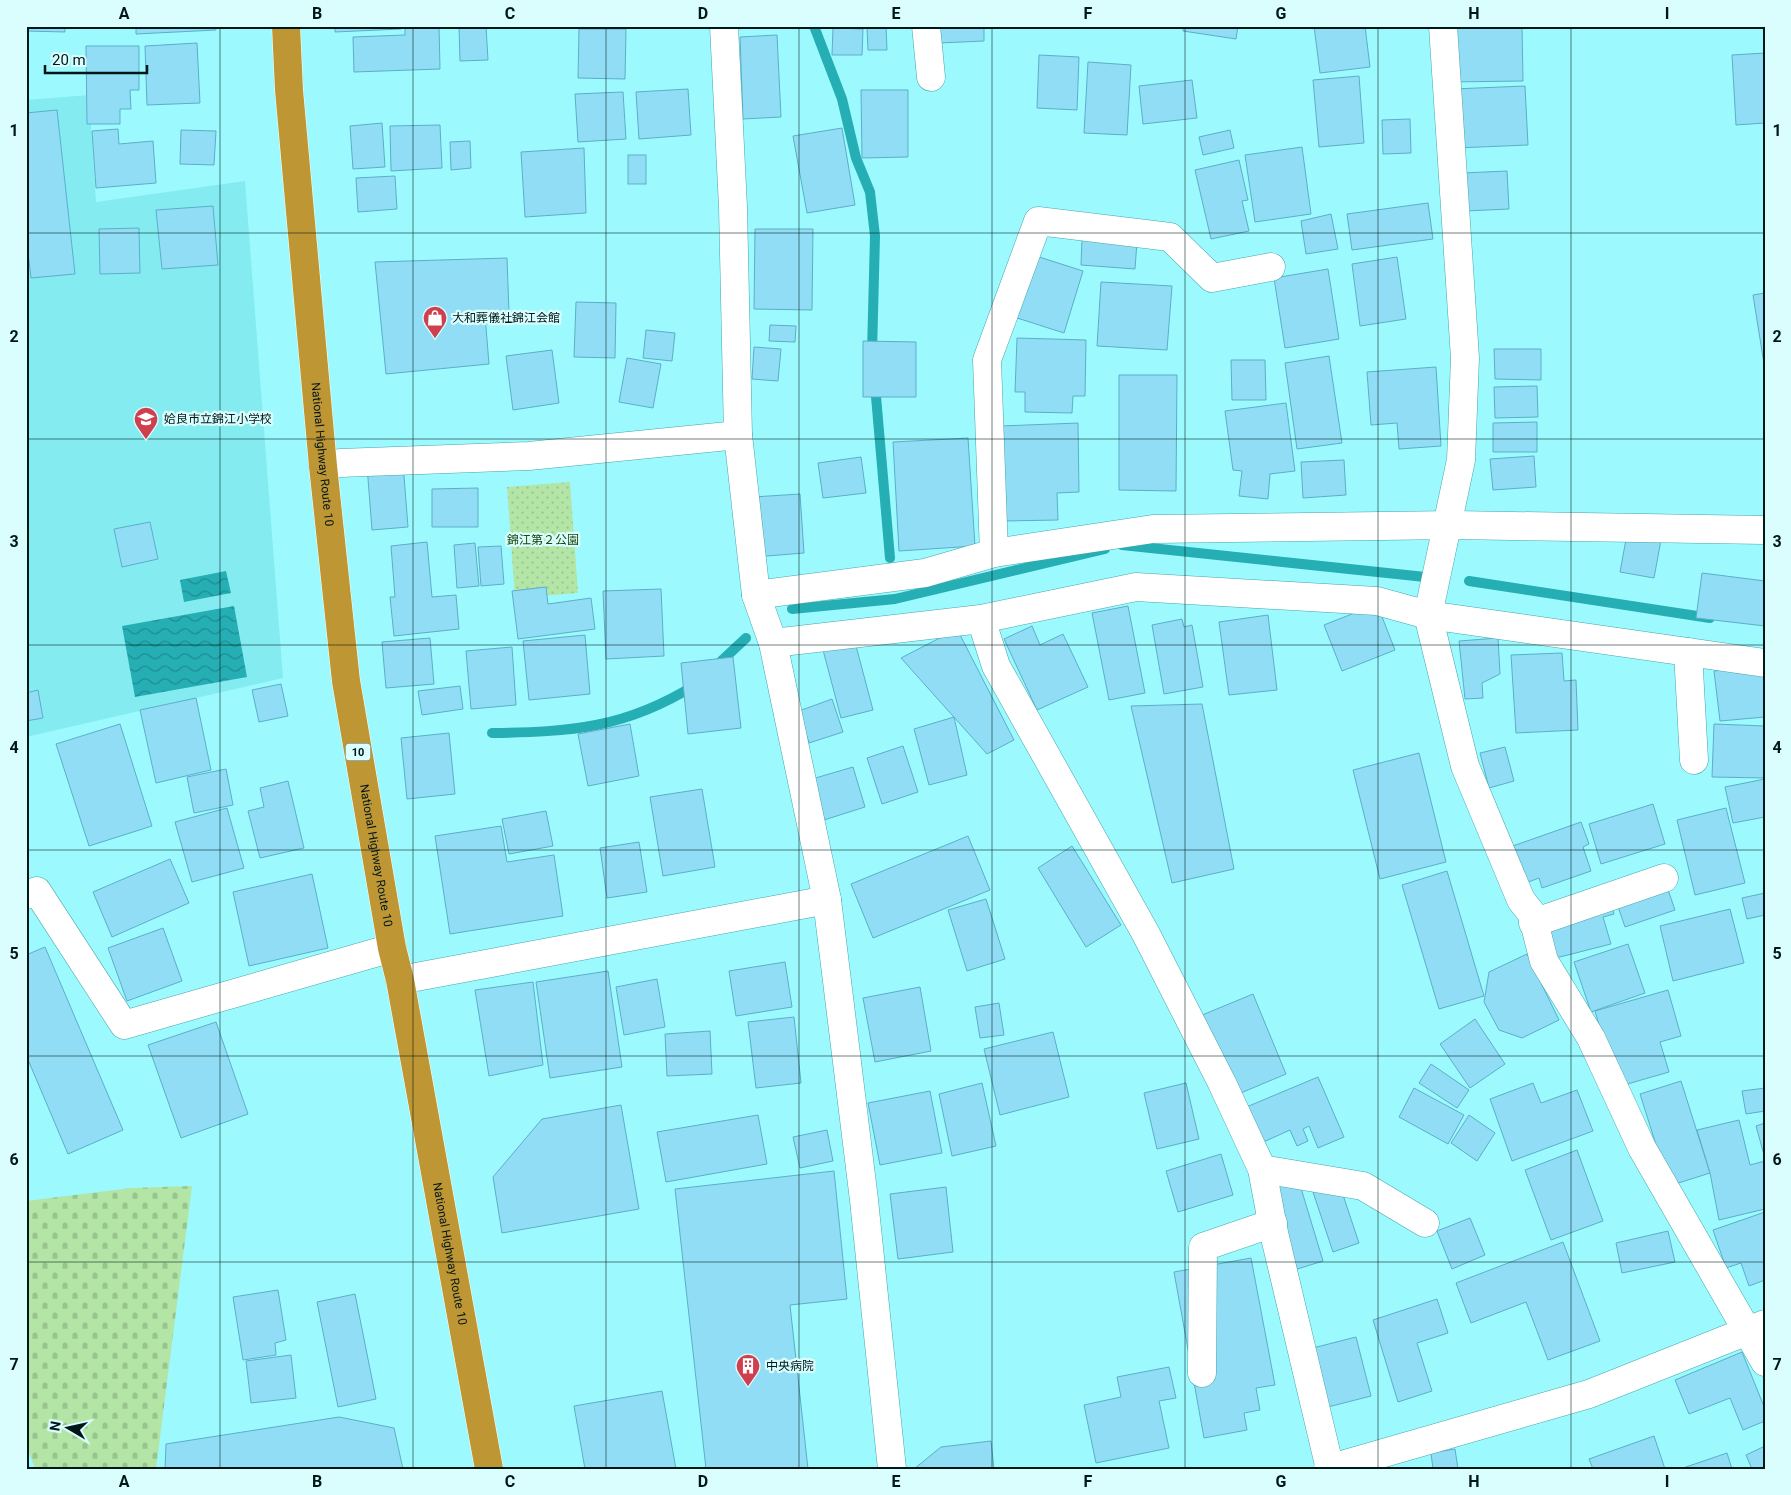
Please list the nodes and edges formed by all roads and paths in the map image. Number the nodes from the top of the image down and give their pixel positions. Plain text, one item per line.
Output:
1 (286, 26) edge
2 (724, 26) edge
3 (926, 26) edge
4 (1443, 26) edge
5 (931, 77) dead end
6 (1271, 267) dead end
7 (738, 435) junction
8 (323, 466) junction
9 (1446, 526) junction
10 (1765, 530) edge
11 (994, 553) junction
12 (756, 595) junction
13 (1428, 615) junction
14 (981, 619) junction
15 (773, 643) junction
16 (1688, 652) junction
17 (1765, 663) edge
18 (1694, 760) dead end
19 (1664, 878) dead end
20 (26, 895) edge
21 (828, 900) junction
22 (1533, 923) junction
23 (392, 948) junction
24 (400, 980) junction
25 (1262, 1169) junction
26 (1425, 1223) dead end
27 (1273, 1224) junction
28 (1756, 1327) edge
29 (1765, 1362) edge
30 (1202, 1373) dead end
31 (489, 1469) edge
32 (892, 1469) edge
33 (1329, 1469) edge

1 - 8 highway, National Highway Route 10 / 10
2 - 7 street
3 - 5 street
4 - 9 street
6 - 11 street
7 - 8 street
7 - 12 street
8 - 23 highway, National Highway Route 10 / 10
9 - 10 street
9 - 11 street
9 - 13 street
11 - 12 street
12 - 15 street
13 - 14 street
13 - 16 street
13 - 22 street
14 - 15 street
14 - 25 street
15 - 21 street
16 - 17 street
16 - 18 street
19 - 22 street
20 - 23 street
21 - 24 street
21 - 32 street
22 - 28 street
23 - 24 highway, National Highway Route 10 / 10
24 - 31 highway, National Highway Route 10 / 10
25 - 26 street
25 - 27 street
27 - 30 street
27 - 33 street
28 - 29 street
28 - 33 street

